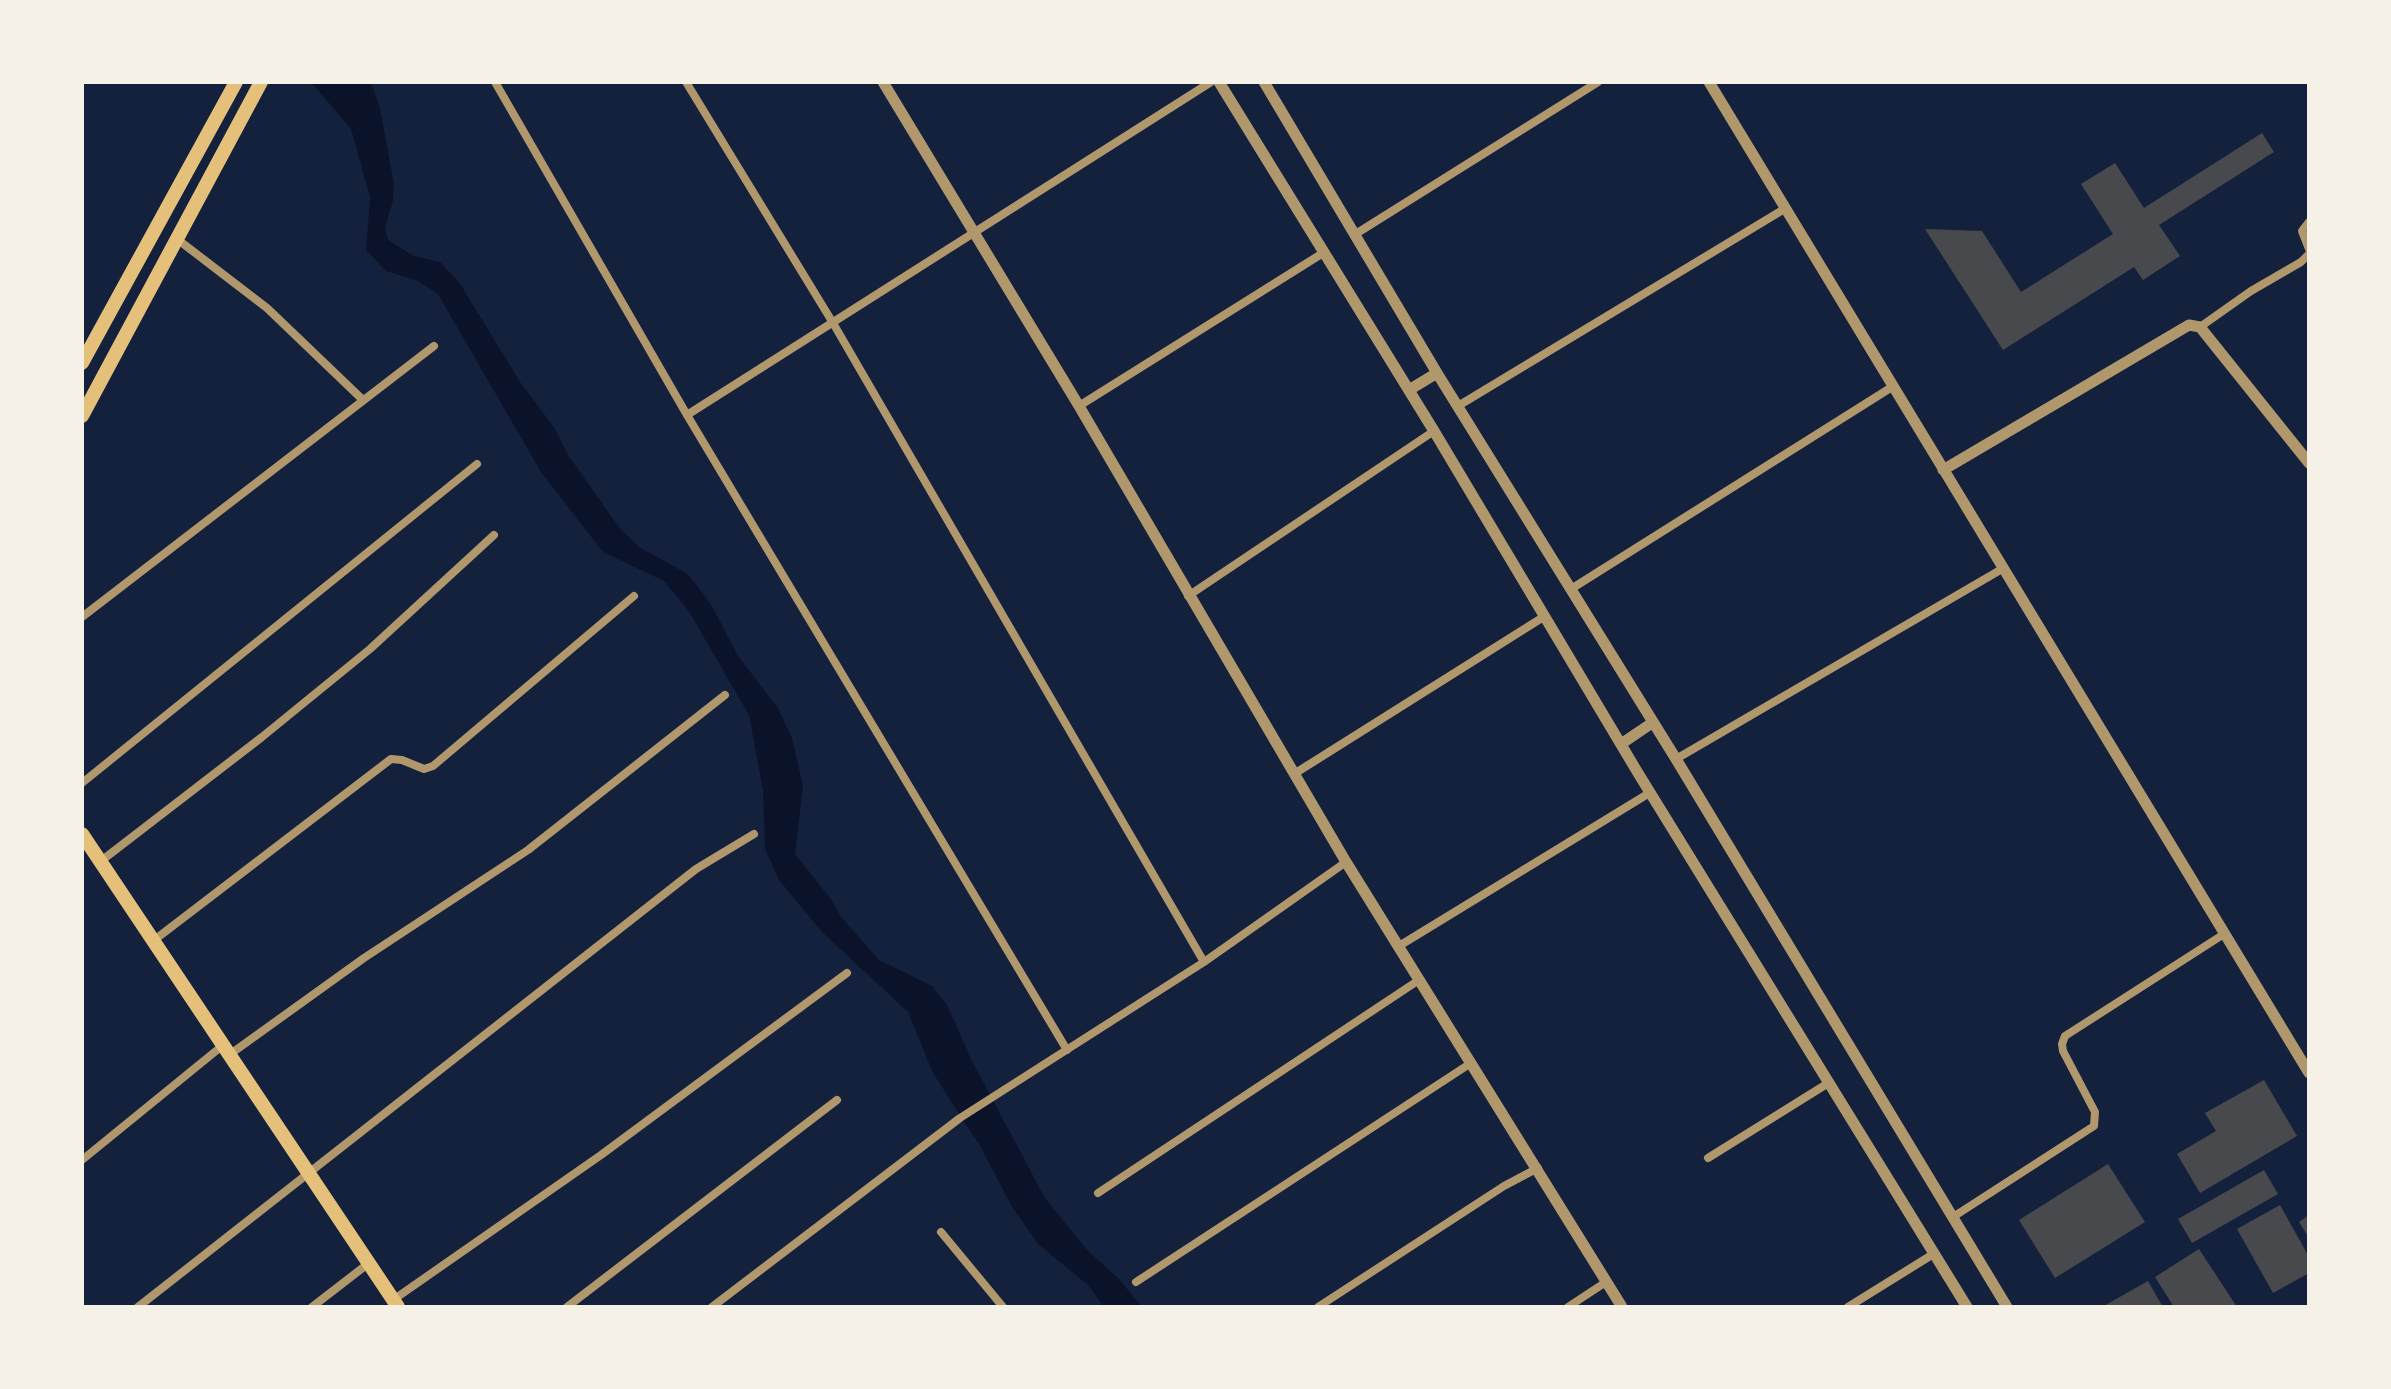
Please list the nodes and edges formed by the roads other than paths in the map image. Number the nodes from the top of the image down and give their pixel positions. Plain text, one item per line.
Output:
1 (236, 82) edge
2 (261, 82) edge
3 (495, 82) edge
4 (686, 82) edge
5 (883, 82) edge
6 (1211, 82) edge
7 (1219, 82) edge
8 (1264, 82) edge
9 (1598, 82) edge
10 (1709, 82) edge
11 (1786, 208) junction
12 (2309, 222) edge
13 (974, 231) junction
14 (1354, 235) junction
15 (177, 239) junction
16 (2309, 251) edge
17 (1323, 253) junction
18 (138, 258) junction
19 (160, 269) junction
20 (118, 295) junction
21 (140, 306) junction
22 (833, 323) junction
23 (2200, 327) junction
24 (434, 346) dead end
25 (82, 363) edge
26 (1437, 373) junction
27 (1892, 387) junction
28 (1409, 390) junction
29 (363, 400) junction
30 (1079, 406) junction
31 (1458, 406) junction
32 (687, 415) junction
33 (82, 416) edge
34 (1434, 431) junction
35 (2309, 463) edge
36 (477, 464) dead end
37 (1943, 470) junction
38 (494, 535) dead end
39 (2002, 569) junction
40 (1571, 589) junction
41 (634, 596) dead end
42 (1188, 596) junction
43 (1545, 616) junction
44 (82, 617) edge
45 (725, 695) dead end
46 (1652, 723) junction
47 (1621, 744) junction
48 (1676, 759) junction
49 (1294, 774) junction
50 (82, 783) edge
51 (1651, 792) junction
52 (82, 834) edge
53 (754, 834) dead end
54 (101, 861) junction
55 (1346, 862) junction
56 (2224, 934) junction
57 (153, 941) junction
58 (1399, 946) junction
59 (1204, 962) junction
60 (847, 973) dead end
61 (1419, 980) junction
62 (225, 1050) junction
63 (1067, 1050) junction
64 (1471, 1063) junction
65 (2309, 1073) edge
66 (1830, 1082) junction
67 (837, 1100) dead end
68 (1708, 1158) dead end
69 (82, 1160) edge
70 (1538, 1168) junction
71 (309, 1174) junction
72 (1098, 1193) dead end
73 (1953, 1217) junction
74 (941, 1232) dead end
75 (1935, 1253) junction
76 (369, 1263) junction
77 (1136, 1282) dead end
78 (1606, 1282) junction
79 (396, 1303) edge
80 (1001, 1304) edge
81 (138, 1307) edge
82 (312, 1307) edge
83 (567, 1307) edge
84 (712, 1307) edge
85 (990, 1307) edge
86 (1318, 1307) edge
87 (1568, 1307) edge
88 (1622, 1307) edge
89 (1848, 1307) edge
90 (1967, 1307) edge
91 (2007, 1307) edge

1 - 18 main road
2 - 15 main road
3 - 32 street
4 - 22 street
5 - 13 street
6 - 13 street
7 - 17 street
8 - 14 street
9 - 14 street
10 - 11 street
11 - 27 street
11 - 31 street
12 - 16 street
13 - 22 street
13 - 30 street
14 - 26 street
15 - 19 main road
15 - 29 street
16 - 23 street
17 - 28 street
17 - 30 street
18 - 19 main road
18 - 20 main road
19 - 21 main road
20 - 21 main road
20 - 25 main road
21 - 33 main road
22 - 32 street
22 - 59 street
23 - 35 street
23 - 37 street
24 - 29 street
26 - 28 street
26 - 31 street
27 - 37 street
27 - 40 street
28 - 34 street
29 - 44 street
30 - 42 street
31 - 40 street
32 - 63 street
34 - 42 street
34 - 43 street
36 - 50 street
37 - 39 street
38 - 54 street
39 - 48 street
39 - 56 street
40 - 46 street
41 - 57 street
42 - 49 street
43 - 47 street
43 - 49 street
45 - 62 street
46 - 47 street
46 - 48 street
47 - 51 street
48 - 73 street
49 - 55 street
51 - 58 street
51 - 66 street
52 - 54 main road
53 - 71 street
54 - 57 main road
55 - 58 street
55 - 59 street
56 - 65 street
56 - 73 street
57 - 62 main road
58 - 61 street
59 - 63 street
60 - 79 street
61 - 64 street
61 - 72 street
62 - 69 street
62 - 71 main road
63 - 84 street
64 - 70 street
64 - 77 street
66 - 68 street
66 - 75 street
67 - 83 street
70 - 78 street
70 - 86 street
71 - 76 main road
71 - 81 street
73 - 91 street
74 - 80 street
75 - 89 street
75 - 90 street
76 - 79 main road
76 - 82 street
78 - 87 street
78 - 88 street
80 - 85 street

